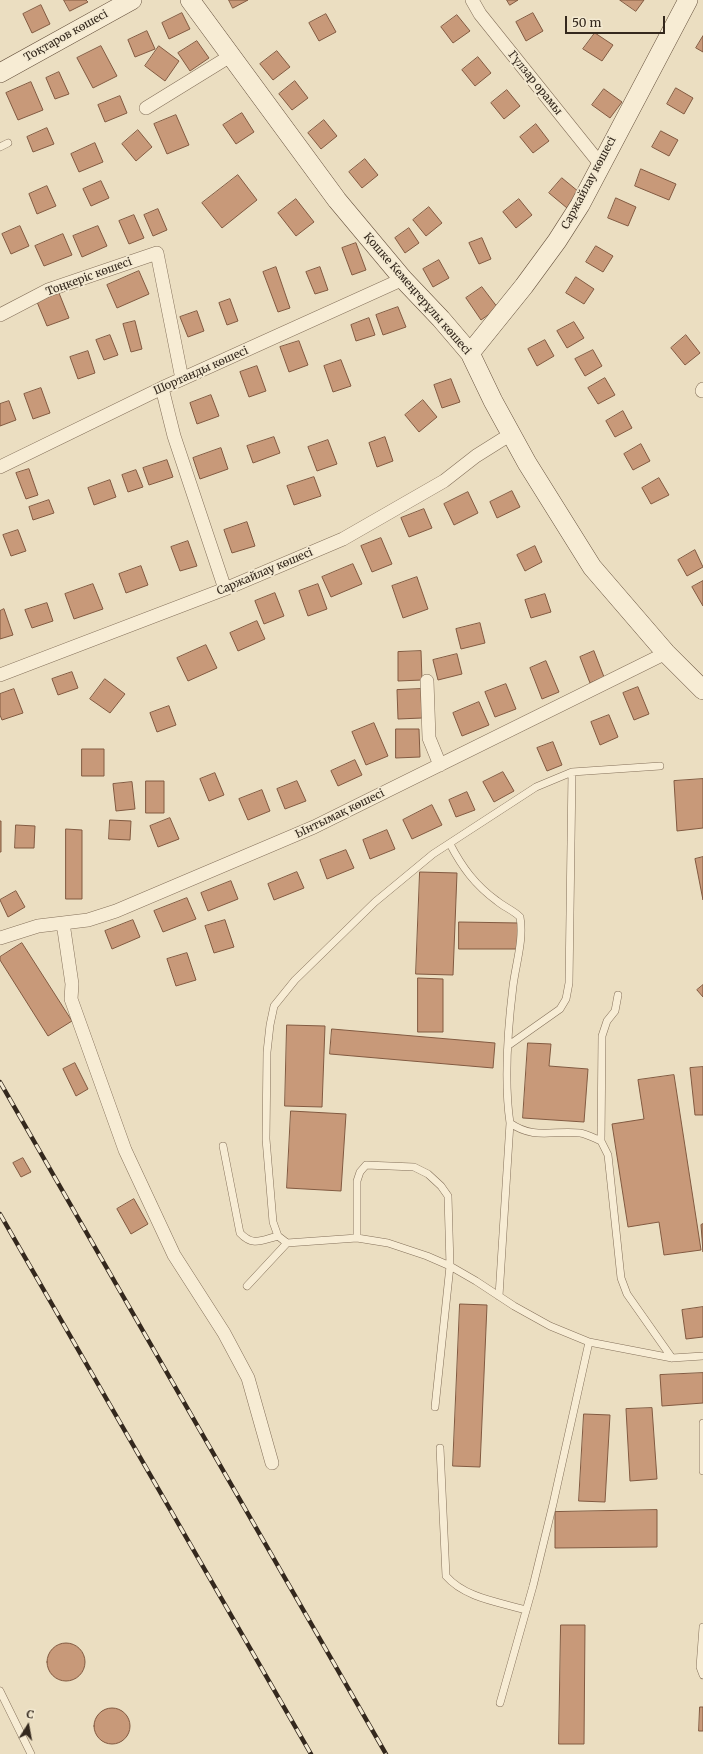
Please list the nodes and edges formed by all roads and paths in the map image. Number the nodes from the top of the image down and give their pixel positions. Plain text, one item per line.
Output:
1 (132, 0) edge
2 (190, 0) edge
3 (472, 0) edge
4 (688, 0) edge
5 (232, 55) junction
6 (0, 73) edge
7 (146, 108) dead end
8 (8, 143) dead end
9 (0, 147) edge
10 (601, 165) junction
11 (403, 279) junction
12 (0, 315) edge
13 (470, 353) junction
14 (182, 379) junction
15 (162, 388) junction
16 (511, 434) junction
17 (0, 467) edge
18 (225, 589) junction
19 (666, 653) junction
20 (0, 675) edge
21 (699, 680) edge
22 (427, 681) dead end
23 (440, 765) junction
24 (660, 766) dead end
25 (572, 772) junction
26 (450, 844) junction
27 (63, 923) junction
28 (0, 938) edge
29 (618, 995) dead end
30 (509, 1045) junction
31 (510, 1123) junction
32 (601, 1141) junction
33 (223, 1146) dead end
34 (278, 1236) junction
35 (357, 1238) junction
36 (287, 1243) junction
37 (450, 1266) junction
38 (247, 1286) dead end
39 (499, 1296) junction
40 (589, 1342) junction
41 (703, 1356) edge
42 (672, 1358) junction
43 (434, 1407) dead end
44 (703, 1423) edge
45 (440, 1448) dead end
46 (272, 1463) dead end
47 (703, 1471) edge
48 (526, 1610) junction
49 (703, 1627) edge
50 (703, 1675) edge
51 (0, 1691) edge
52 (500, 1703) dead end
53 (30, 1754) edge

1 - 6 street, Тоқтаров көшесі
2 - 5 street, Қошке Кемеңгерұлы көшесі
3 - 10 street, Гүлзар орамы
4 - 10 street, Саржайлау көшесі
5 - 7 street
5 - 11 street, Қошке Кемеңгерұлы көшесі
8 - 9 lane
10 - 13 street, Саржайлау көшесі
11 - 13 street, Қошке Кемеңгерұлы көшесі
11 - 14 street, Шортанды көшесі
12 - 14 street, Тоңкерiс көшесі
13 - 16 street, Қошке Кемеңгерұлы көшесі
14 - 15 street, Шортанды көшесі
15 - 17 street, Шортанды көшесі
15 - 18 street
16 - 18 street, Саржайлау көшесі
16 - 19 street, Қошке Кемеңгерұлы көшесі
18 - 20 street, Саржайлау көшесі
19 - 21 street, Қошке Кемеңгерұлы көшесі
19 - 23 street, Ынтымақ көшесі
22 - 23 street
23 - 27 street, Ынтымақ көшесі
24 - 25 lane
25 - 26 lane
25 - 30 lane
26 - 30 lane
26 - 34 lane
27 - 28 street, Ынтымақ көшесі
27 - 46 street
29 - 32 lane
30 - 31 lane
31 - 32 lane
31 - 39 lane
32 - 42 lane
33 - 34 lane
34 - 36 lane
35 - 36 lane
35 - 37 lane
35 - 37 lane
36 - 38 lane
37 - 39 lane
37 - 43 lane
39 - 40 lane
40 - 42 lane
40 - 48 lane
41 - 42 lane
44 - 47 lane
45 - 48 lane
48 - 52 lane
49 - 50 lane
51 - 53 lane

